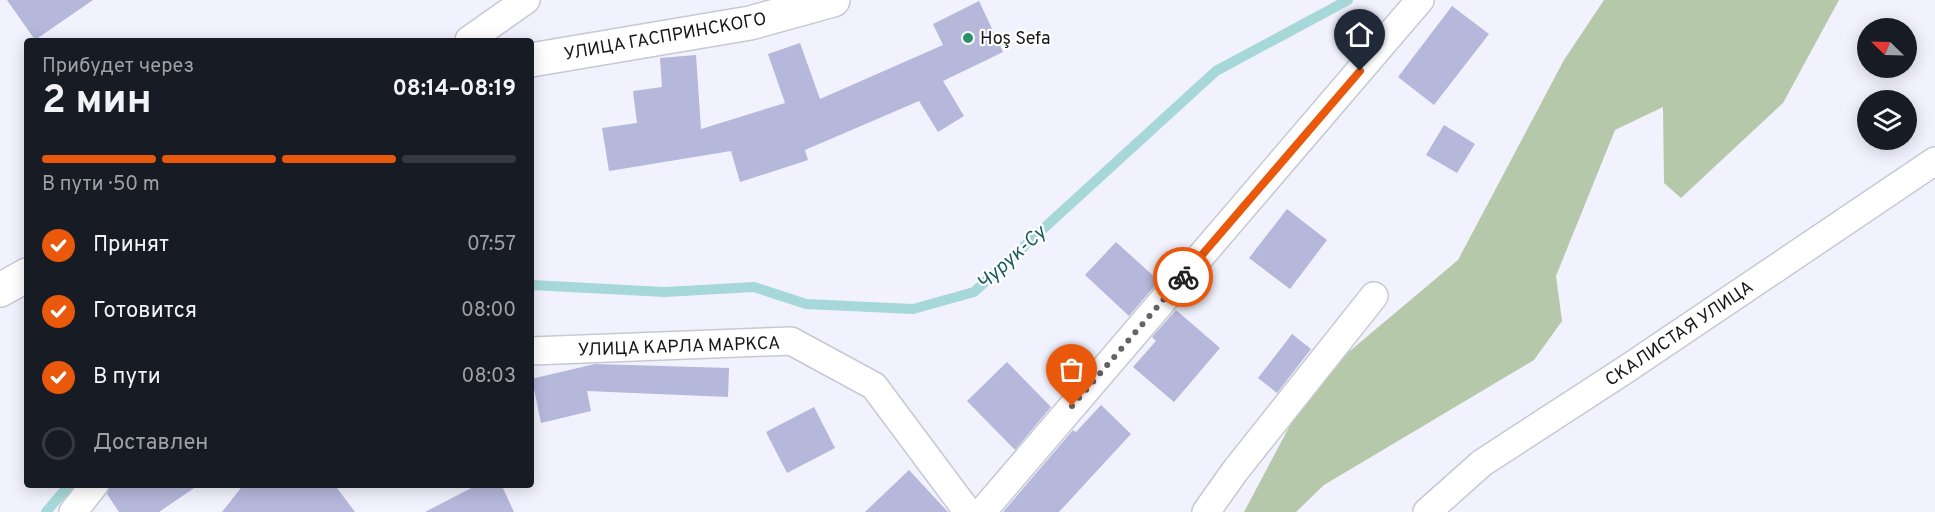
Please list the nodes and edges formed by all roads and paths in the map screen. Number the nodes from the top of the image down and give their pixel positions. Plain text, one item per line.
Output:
1 (526, 0) edge
2 (832, 0) edge
3 (1420, 0) edge
4 (472, 38) edge
5 (534, 59) edge
6 (1935, 161) edge
7 (24, 276) edge
8 (0, 290) edge
9 (1374, 296) dead end
10 (534, 351) edge
11 (93, 488) edge
12 (73, 512) edge
13 (968, 512) edge
14 (982, 512) edge
15 (1206, 512) edge
16 (1428, 512) edge

1 - 4 street
2 - 5 main road, УЛИЦА ГАСПРИНСКОГО
3 - 14 street
6 - 16 street, СКАЛИСТАЯ УЛИЦА
7 - 8 main road
9 - 15 street
10 - 13 street, УЛИЦА КАРЛА МАРКСА
11 - 12 street

